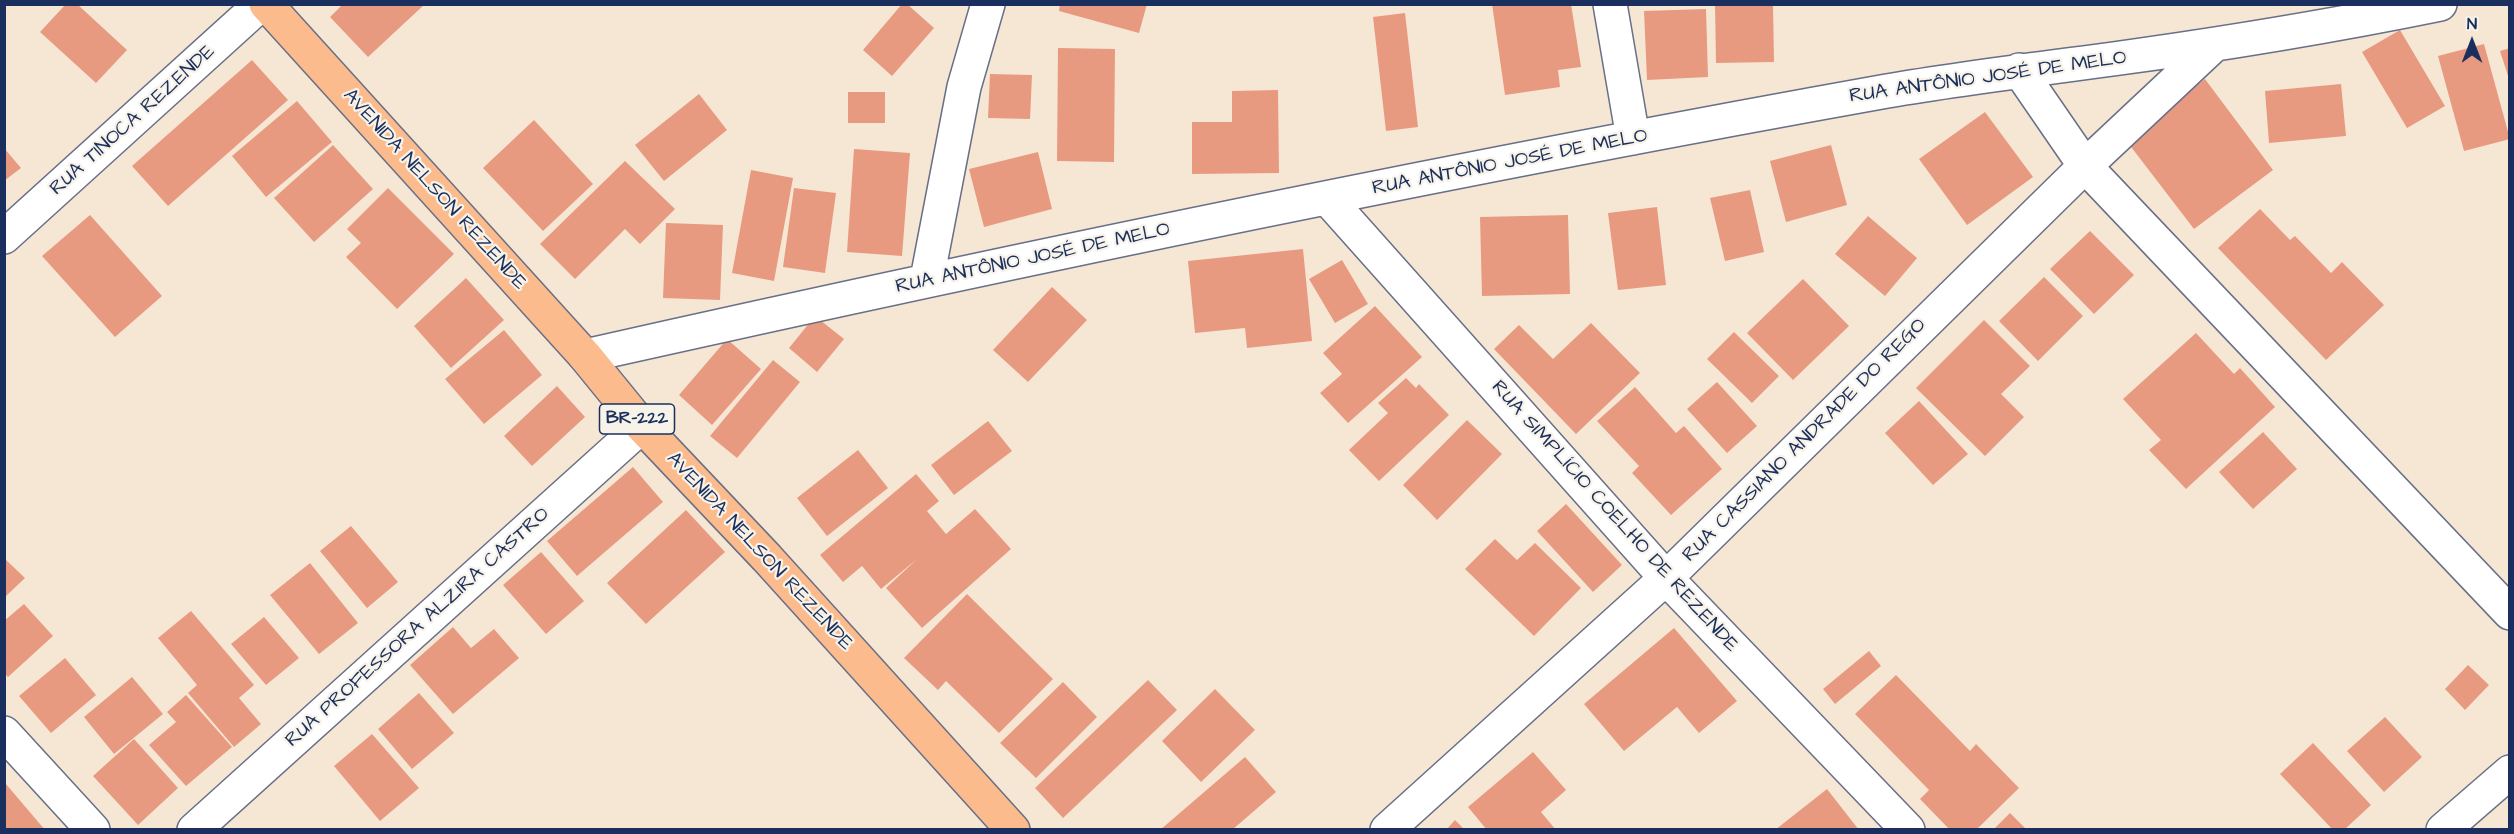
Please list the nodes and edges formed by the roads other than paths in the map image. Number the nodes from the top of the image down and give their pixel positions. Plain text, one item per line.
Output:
1 (261, 4) edge
2 (266, 4) edge
3 (988, 4) edge
4 (1610, 4) edge
5 (2440, 4) edge
6 (2360, 13) edge
7 (2215, 44) junction
8 (2019, 70) junction
9 (1633, 138) junction
10 (2085, 166) junction
11 (1328, 199) junction
12 (4, 237) edge
13 (927, 279) junction
14 (585, 356) junction
15 (642, 426) junction
16 (1666, 578) junction
17 (2510, 614) edge
18 (4, 733) edge
19 (2510, 772) edge
20 (93, 830) edge
21 (194, 830) edge
22 (1013, 830) edge
23 (1388, 830) edge
24 (1908, 830) edge
25 (2443, 830) edge

1 - 12 street, RUA TINOCA REZENDE
2 - 14 main road, AVENIDA NELSON REZENDE / BR-222
3 - 13 street
4 - 9 street
5 - 6 street, RUA ANTÔNIO JOSÉ DE MELO
6 - 7 street, RUA ANTÔNIO JOSÉ DE MELO
7 - 8 street, RUA ANTÔNIO JOSÉ DE MELO
7 - 10 street, RUA CASSIANO ANDRADE DO REGO
8 - 9 street, RUA ANTÔNIO JOSÉ DE MELO
8 - 10 street
9 - 11 street, RUA ANTÔNIO JOSÉ DE MELO
10 - 16 street, RUA CASSIANO ANDRADE DO REGO
10 - 17 street
11 - 13 street, RUA ANTÔNIO JOSÉ DE MELO
11 - 16 street, RUA SIMPLÍCIO COELHO DE REZENDE
13 - 14 street, RUA ANTÔNIO JOSÉ DE MELO
14 - 15 main road, AVENIDA NELSON REZENDE / BR-222
15 - 21 street, RUA PROFESSORA ALZIRA CASTRO
15 - 22 main road, AVENIDA NELSON REZENDE / BR-222
16 - 23 street, RUA CASSIANO ANDRADE DO REGO
16 - 24 street, RUA SIMPLÍCIO COELHO DE REZENDE
18 - 20 street
19 - 25 street

